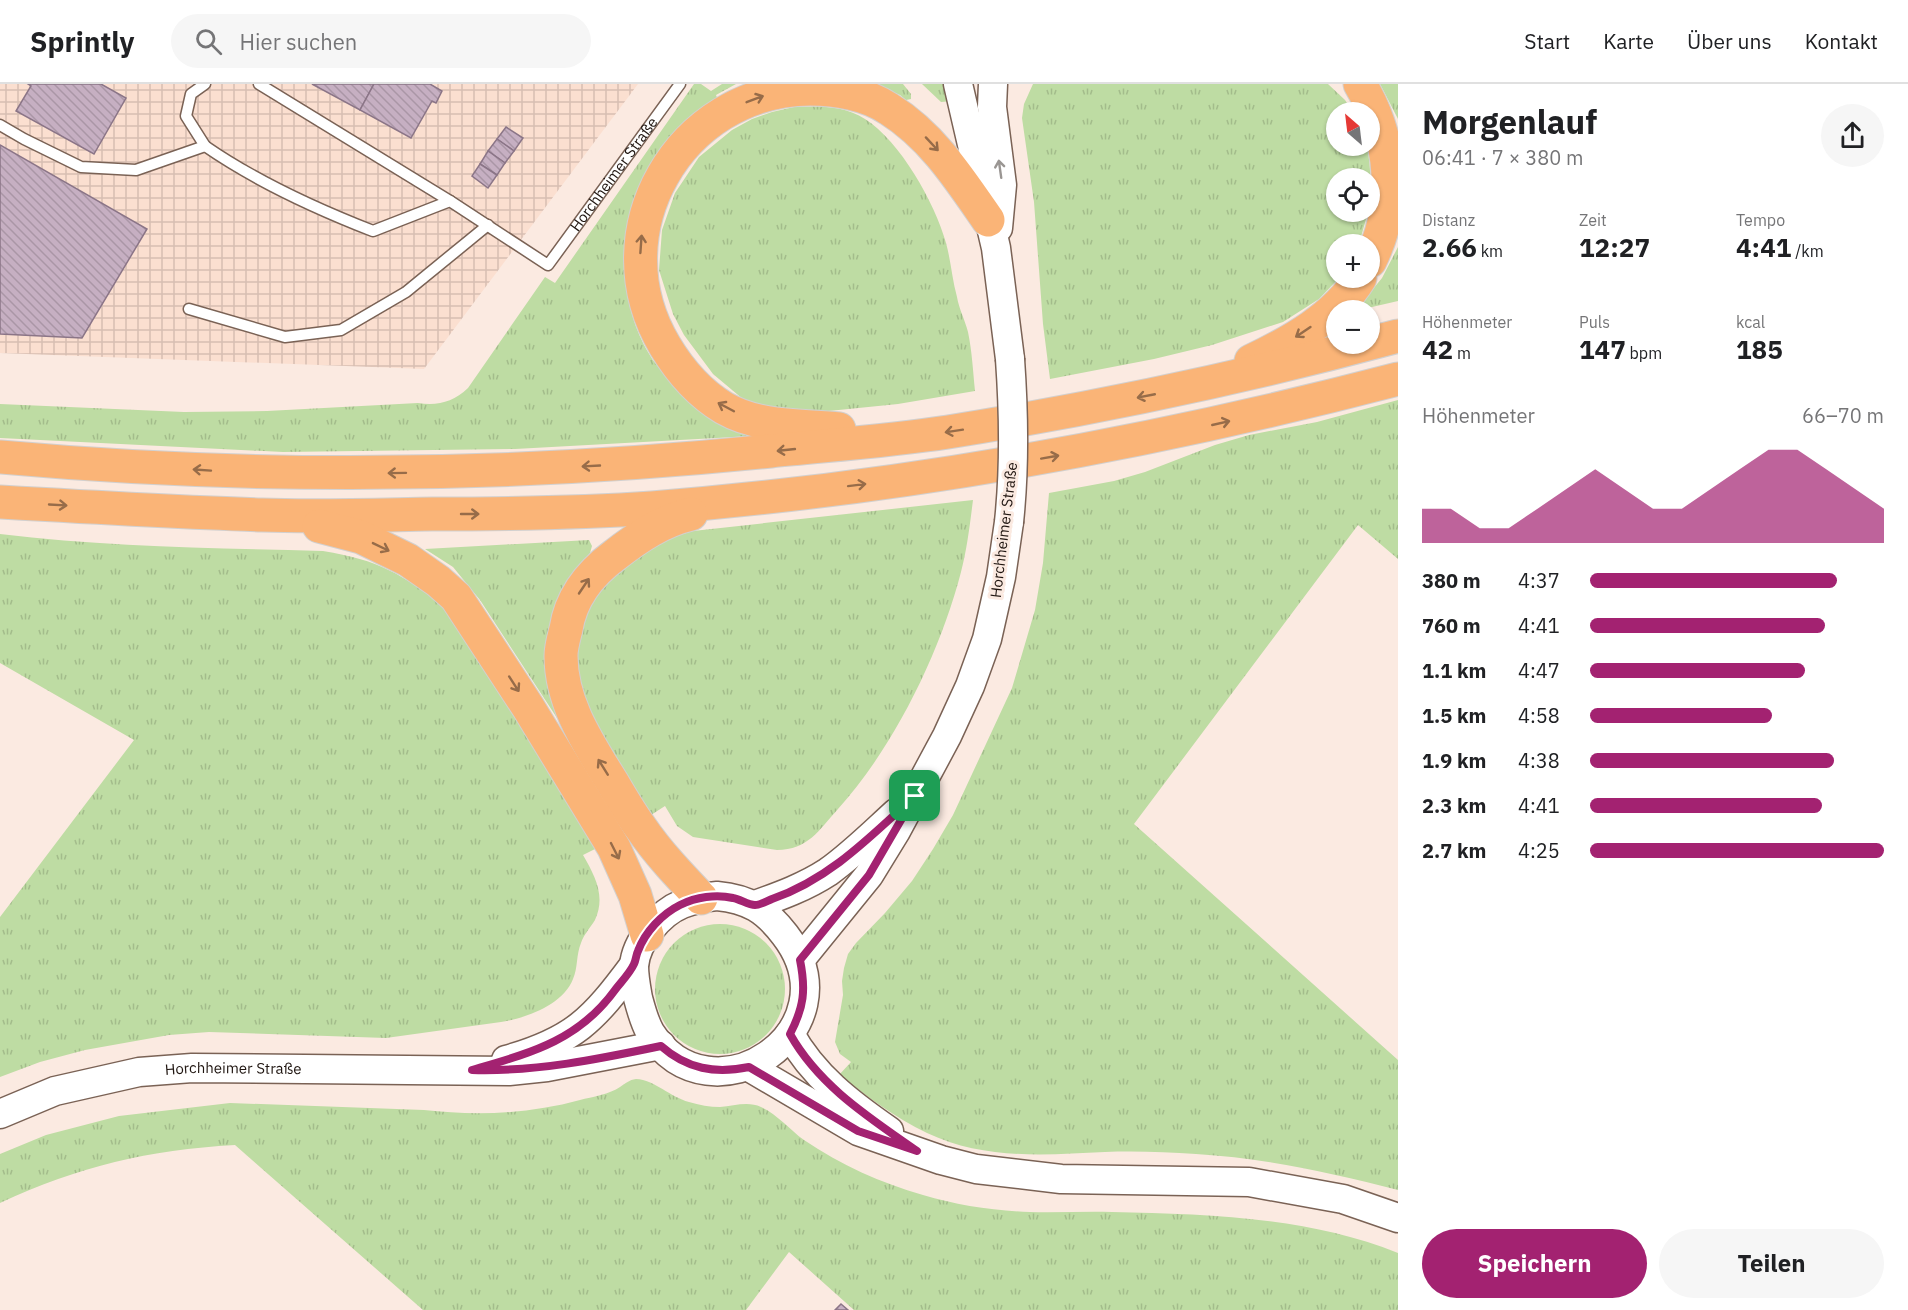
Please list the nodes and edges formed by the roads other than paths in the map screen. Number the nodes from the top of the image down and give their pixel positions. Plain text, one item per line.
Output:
1 (205, 84) edge
2 (259, 84) edge
3 (680, 84) edge
4 (958, 84) edge
5 (993, 84) edge
6 (1360, 84) edge
7 (0, 125) edge
8 (205, 146) junction
9 (450, 201) junction
10 (488, 225) junction
11 (992, 234) junction
12 (1380, 240) edge
13 (1353, 288) edge
14 (189, 309) dead end
15 (1398, 336) edge
16 (1398, 379) edge
17 (1204, 385) junction
18 (907, 437) junction
19 (0, 458) edge
20 (758, 497) junction
21 (0, 502) edge
22 (264, 515) junction
23 (915, 796) junction
24 (700, 897) junction
25 (755, 905) junction
26 (647, 934) junction
27 (800, 960) junction
28 (634, 964) junction
29 (790, 1034) junction
30 (661, 1046) junction
31 (749, 1067) junction
32 (472, 1070) junction
33 (0, 1114) edge
34 (917, 1151) junction
35 (1398, 1218) edge

1 - 8 lane
2 - 9 lane
3 - 10 lane, Horchheimer Straße
4 - 11 main road, Horchheimer Straße
11 -> 5 main road, Horchheimer Straße
6 - 12 highway
7 - 8 lane
8 - 9 lane
9 - 10 lane
10 - 14 lane
18 -> 11 highway
11 - 23 main road, Horchheimer Straße, bridge
13 -> 17 highway
15 - 17 highway
20 -> 16 highway
17 -> 18 highway
18 -> 19 highway
22 -> 20 highway
24 -> 20 highway
21 -> 22 highway
22 -> 26 highway
23 - 25 main road, Horchheimer Straße
23 - 27 main road, Horchheimer Straße
24 - 25 main road
24 - 26 main road
25 - 27 main road
26 - 28 main road
27 - 29 main road
28 - 30 main road
28 - 32 main road, Horchheimer Straße
29 - 31 main road
29 - 34 main road
30 - 31 main road
30 - 32 main road, Horchheimer Straße
31 - 34 main road
32 - 33 main road, Horchheimer Straße
34 - 35 main road

